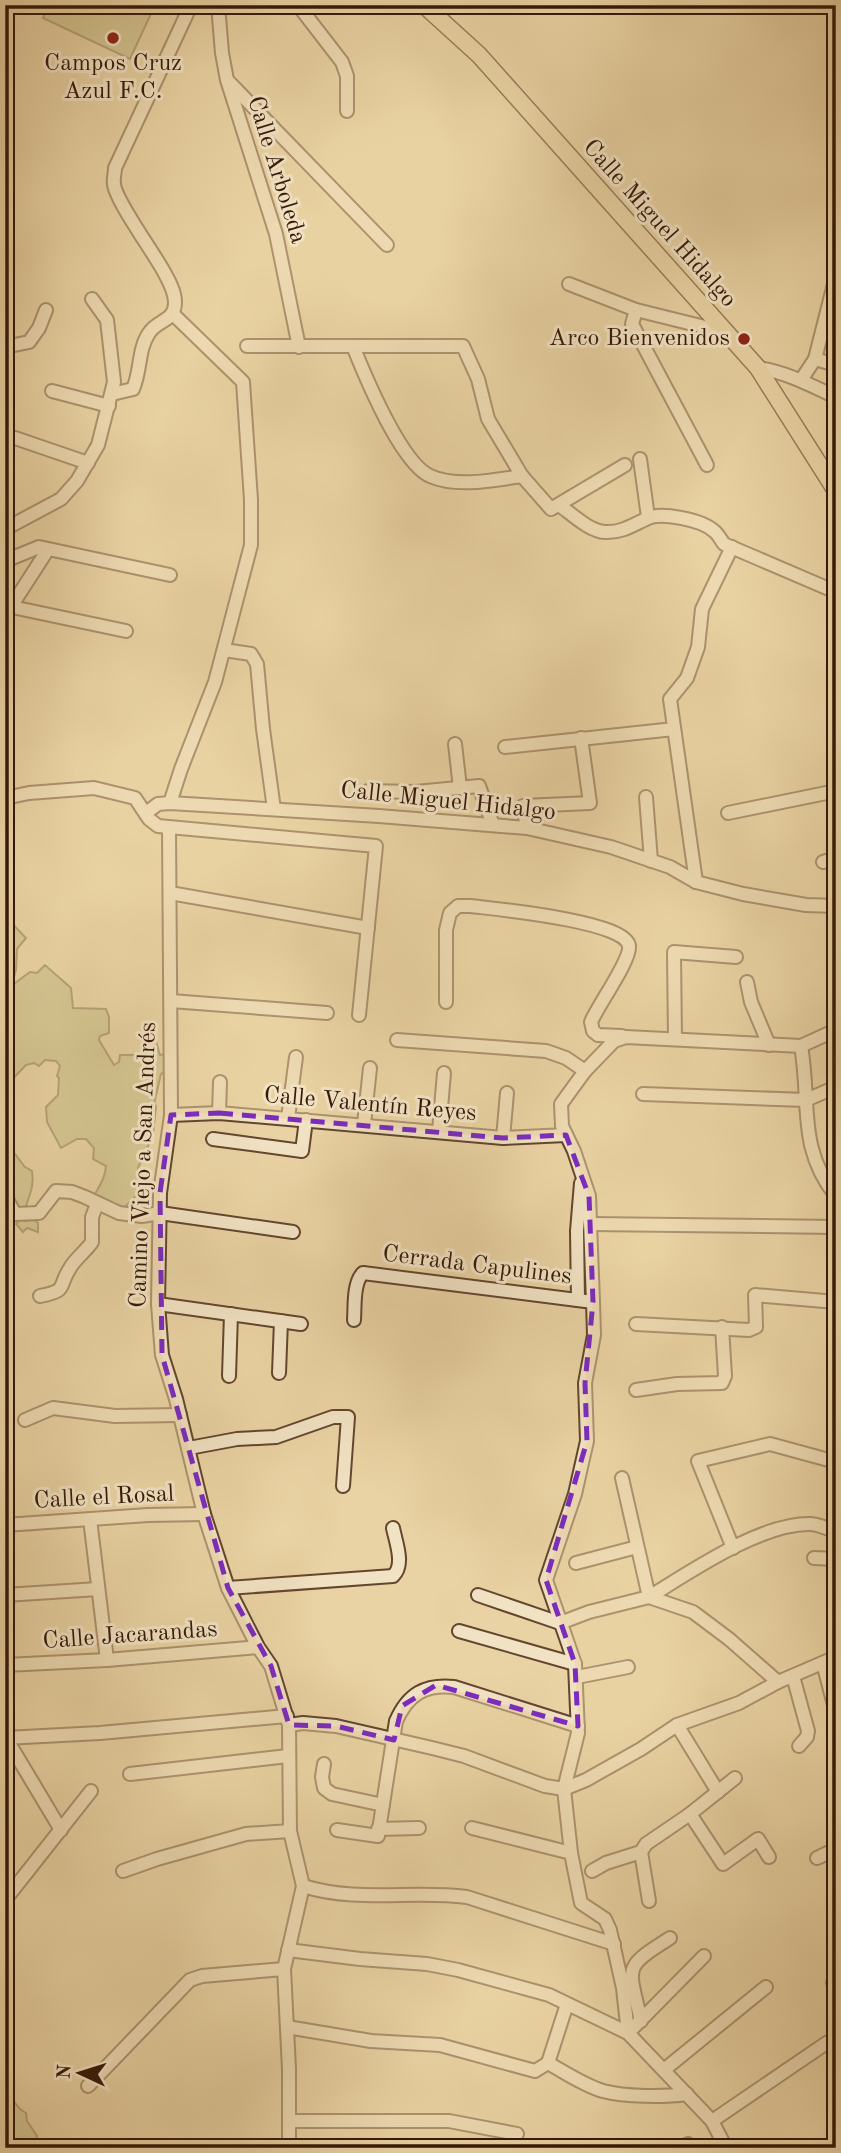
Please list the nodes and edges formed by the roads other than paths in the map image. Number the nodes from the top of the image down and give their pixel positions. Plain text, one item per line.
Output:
1 (191, 5) edge
2 (218, 5) edge
3 (298, 5) edge
4 (425, 5) edge
5 (227, 80) junction
6 (347, 111) dead end
7 (387, 244) dead end
8 (569, 284) dead end
9 (836, 284) edge
10 (92, 299) dead end
11 (47, 310) dead end
12 (636, 310) junction
13 (173, 314) junction
14 (725, 332) junction
15 (247, 346) dead end
16 (353, 346) junction
17 (5, 347) edge
18 (299, 347) junction
19 (815, 359) junction
20 (836, 365) edge
21 (758, 368) junction
22 (801, 380) junction
23 (52, 391) dead end
24 (836, 397) edge
25 (111, 400) junction
26 (15, 438) dead end
27 (640, 459) dead end
28 (88, 463) junction
29 (625, 465) dead end
30 (707, 465) dead end
31 (522, 475) junction
32 (836, 491) edge
33 (555, 507) junction
34 (648, 517) junction
35 (5, 529) edge
36 (732, 547) junction
37 (46, 549) junction
38 (5, 561) edge
39 (170, 575) dead end
40 (836, 592) edge
41 (8, 612) edge
42 (126, 631) dead end
43 (224, 650) junction
44 (674, 729) junction
45 (581, 738) junction
46 (455, 744) dead end
47 (505, 747) dead end
48 (460, 788) junction
49 (368, 791) dead end
50 (836, 791) edge
51 (646, 797) dead end
52 (5, 798) edge
53 (170, 803) junction
54 (274, 809) junction
55 (146, 813) junction
56 (728, 813) dead end
57 (493, 825) junction
58 (169, 828) junction
59 (527, 828) junction
60 (651, 861) junction
61 (696, 882) junction
62 (170, 894) junction
63 (836, 906) edge
64 (368, 928) junction
65 (736, 957) dead end
66 (747, 982) dead end
67 (171, 1001) junction
68 (446, 1003) dead end
69 (327, 1013) dead end
70 (359, 1015) dead end
71 (836, 1030) edge
72 (626, 1037) junction
73 (675, 1039) junction
74 (397, 1040) dead end
75 (769, 1045) junction
76 (801, 1046) junction
77 (296, 1057) dead end
78 (370, 1068) dead end
79 (585, 1071) junction
80 (444, 1073) dead end
81 (220, 1082) dead end
82 (836, 1087) edge
83 (507, 1093) dead end
84 (643, 1094) dead end
85 (806, 1100) junction
86 (219, 1113) junction
87 (171, 1115) junction
88 (288, 1118) junction
89 (306, 1120) junction
90 (364, 1124) junction
91 (439, 1131) junction
92 (566, 1135) junction
93 (503, 1138) junction
94 (213, 1139) dead end
95 (582, 1172) junction
96 (5, 1196) edge
97 (836, 1196) edge
98 (97, 1204) junction
99 (160, 1213) junction
100 (10, 1218) edge
101 (590, 1224) junction
102 (836, 1227) edge
103 (293, 1232) dead end
104 (40, 1296) dead end
105 (578, 1300) junction
106 (593, 1302) junction
107 (836, 1302) edge
108 (158, 1304) junction
109 (231, 1314) junction
110 (354, 1320) dead end
111 (281, 1321) junction
112 (301, 1324) dead end
113 (636, 1324) dead end
114 (722, 1327) junction
115 (279, 1373) dead end
116 (229, 1376) dead end
117 (636, 1390) dead end
118 (180, 1415) junction
119 (25, 1420) dead end
120 (189, 1448) junction
121 (836, 1462) edge
122 (622, 1478) dead end
123 (343, 1486) dead end
124 (204, 1514) junction
125 (90, 1519) junction
126 (5, 1525) edge
127 (393, 1528) dead end
128 (836, 1531) edge
129 (637, 1548) junction
130 (733, 1548) junction
131 (814, 1558) dead end
132 (836, 1559) edge
133 (576, 1563) dead end
134 (98, 1588) junction
135 (228, 1588) junction
136 (5, 1595) edge
137 (478, 1595) dead end
138 (649, 1597) junction
139 (560, 1623) junction
140 (459, 1631) dead end
141 (258, 1647) junction
142 (836, 1657) edge
143 (107, 1660) junction
144 (823, 1663) junction
145 (5, 1665) edge
146 (628, 1667) dead end
147 (576, 1671) junction
148 (793, 1675) junction
149 (778, 1682) junction
150 (836, 1713) edge
151 (288, 1720) junction
152 (677, 1725) junction
153 (578, 1726) junction
154 (6, 1738) edge
155 (394, 1740) junction
156 (799, 1746) dead end
157 (288, 1756) junction
158 (324, 1764) dead end
159 (130, 1774) dead end
160 (735, 1778) dead end
161 (564, 1789) junction
162 (91, 1791) dead end
163 (718, 1792) junction
164 (383, 1805) junction
165 (691, 1814) junction
166 (419, 1828) dead end
167 (471, 1828) dead end
168 (378, 1829) junction
169 (61, 1830) junction
170 (337, 1830) dead end
171 (290, 1831) junction
172 (836, 1849) edge
173 (641, 1852) junction
174 (571, 1853) junction
175 (769, 1857) dead end
176 (817, 1858) dead end
177 (123, 1871) dead end
178 (592, 1871) dead end
179 (303, 1886) junction
180 (6, 1896) edge
181 (649, 1901) dead end
182 (670, 1938) dead end
183 (614, 1944) junction
184 (288, 1950) junction
185 (704, 1956) dead end
186 (284, 1969) junction
187 (766, 1987) dead end
188 (567, 2004) junction
189 (640, 2021) junction
190 (287, 2027) junction
191 (628, 2033) junction
192 (836, 2042) edge
193 (548, 2063) junction
194 (664, 2069) junction
195 (88, 2087) dead end
196 (687, 2094) junction
197 (289, 2121) junction
198 (712, 2121) junction
199 (516, 2134) dead end
200 (289, 2148) edge
201 (726, 2148) edge

1 - 13 street
2 - 5 street, Calle Arboleda
3 - 6 street
4 - 14 main road, Calle Miguel Hidalgo
5 - 7 street
5 - 18 street, Calle Arboleda
8 - 12 street
9 - 19 street
10 - 25 street
11 - 17 street
12 - 14 street
12 - 30 street
13 - 25 street
13 - 43 street
14 - 21 main road, Calle Miguel Hidalgo
15 - 18 street
16 - 18 street
16 - 31 street
16 - 31 street
19 - 20 street
19 - 22 street
21 - 22 street
21 - 32 main road, Calle Miguel Hidalgo
22 - 24 street
23 - 25 street
25 - 28 street
26 - 28 street
27 - 34 street
28 - 35 street
29 - 33 street
31 - 33 street
33 - 34 street
34 - 36 street
36 - 40 street
36 - 44 street
37 - 38 street
37 - 39 street
37 - 41 street
41 - 42 street
43 - 53 street
43 - 54 street
44 - 45 street
44 - 61 street
45 - 47 street
45 - 59 street
46 - 48 street
48 - 49 street
48 - 57 street
50 - 56 street
51 - 60 street
52 - 55 street
53 - 54 street, Calle Miguel Hidalgo
53 - 55 street
54 - 57 street, Calle Miguel Hidalgo
55 - 58 street
57 - 59 street, Calle Miguel Hidalgo
58 - 62 street, Camino Viejo a San Andrés
58 - 64 street
59 - 60 street, Calle Miguel Hidalgo
60 - 61 street, Calle Miguel Hidalgo
61 - 63 street, Calle Miguel Hidalgo
62 - 64 street
62 - 67 street, Camino Viejo a San Andrés
64 - 70 street
65 - 73 street
66 - 75 street
67 - 69 street
67 - 87 street, Camino Viejo a San Andrés
68 - 72 street
71 - 76 street
72 - 73 street
72 - 79 street
73 - 75 street
74 - 79 street
75 - 76 street
76 - 85 street
77 - 88 street
78 - 90 street
79 - 92 street
80 - 91 street
81 - 86 street
82 - 85 street
83 - 93 street
84 - 85 street
85 - 97 street
86 - 87 street, Calle Valentín Reyes
86 - 88 street, Calle Valentín Reyes
87 - 99 street, Camino Viejo a San Andrés
88 - 89 street, Calle Valentín Reyes
89 - 90 street, Calle Valentín Reyes
89 - 94 street
90 - 91 street, Calle Valentín Reyes
91 - 93 street, Calle Valentín Reyes
92 - 93 street, Calle Valentín Reyes
92 - 95 street
95 - 101 street
95 - 105 street
96 - 100 street
98 - 99 street
98 - 100 street
98 - 104 street
99 - 103 street
99 - 108 street, Camino Viejo a San Andrés
101 - 102 street
101 - 106 street
105 - 106 street, Cerrada Capulines
105 - 110 street, Cerrada Capulines
106 - 139 street
107 - 114 street
108 - 109 street
108 - 118 street, Camino Viejo a San Andrés
109 - 111 street
109 - 116 street
111 - 112 street
111 - 115 street
113 - 114 street
114 - 117 street
118 - 119 street
118 - 120 street, Camino Viejo a San Andrés
120 - 123 street
120 - 124 street, Camino Viejo a San Andrés
121 - 130 street
122 - 129 street
124 - 125 street, Calle el Rosal
124 - 135 street, Camino Viejo a San Andrés
125 - 126 street, Calle el Rosal
125 - 134 street
127 - 135 street
128 - 130 street
129 - 133 street
129 - 138 street
130 - 138 street
131 - 132 street
134 - 136 street
134 - 143 street
135 - 141 street, Camino Viejo a San Andrés
137 - 139 street
138 - 139 street
138 - 149 street
139 - 147 street
140 - 147 street
141 - 143 street, Calle Jacarandas
141 - 151 street, Camino Viejo a San Andrés
142 - 144 street
143 - 145 street, Calle Jacarandas
144 - 148 street
144 - 150 street
146 - 147 street
147 - 153 street
148 - 149 street
148 - 156 street
149 - 152 street
151 - 154 street
151 - 155 street
151 - 157 street, Camino Viejo a San Andrés
152 - 161 street
152 - 163 street
153 - 155 street
153 - 161 street
154 - 169 street
155 - 161 street
155 - 164 street
157 - 159 street
157 - 171 street, Camino Viejo a San Andrés
158 - 164 street
160 - 163 street
161 - 174 street
162 - 169 street
163 - 165 street
164 - 168 street
165 - 173 street
165 - 175 street
166 - 168 street
167 - 174 street
168 - 170 street
169 - 180 street
171 - 177 street
171 - 179 street, Camino Viejo a San Andrés
172 - 176 street
173 - 178 street
173 - 181 street
174 - 183 street
179 - 183 street
179 - 184 street, Camino Viejo a San Andrés
182 - 189 street
183 - 191 street
184 - 186 street, Camino Viejo a San Andrés
184 - 188 street
185 - 189 street
186 - 190 street, Camino Viejo a San Andrés
186 - 195 street
187 - 194 street
188 - 191 street
188 - 193 street
189 - 191 street
190 - 193 street
190 - 197 street, Camino Viejo a San Andrés
191 - 194 street
192 - 198 street
193 - 196 street
194 - 196 street
196 - 198 street
197 - 199 street
197 - 200 street, Camino Viejo a San Andrés
198 - 201 street

